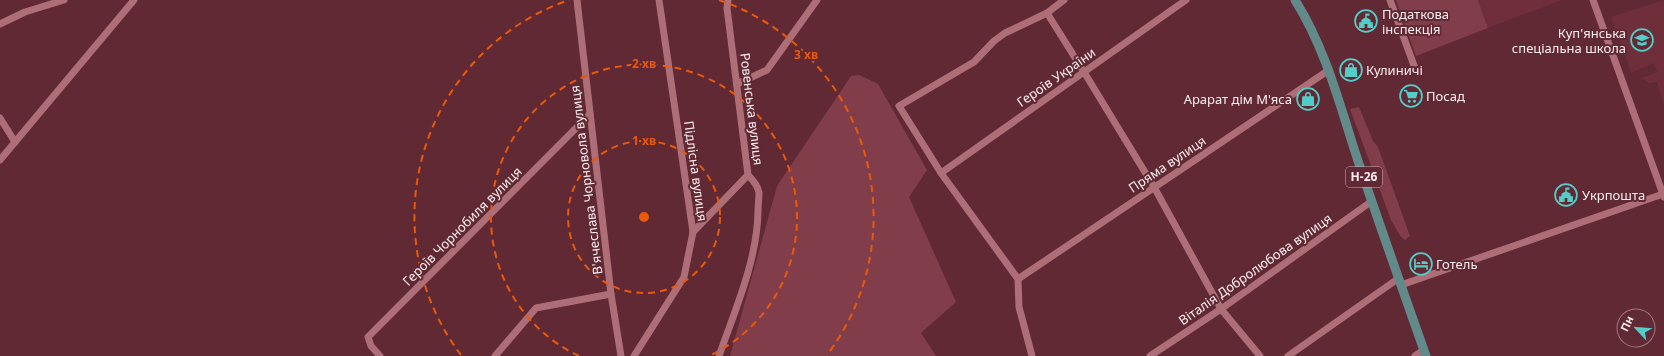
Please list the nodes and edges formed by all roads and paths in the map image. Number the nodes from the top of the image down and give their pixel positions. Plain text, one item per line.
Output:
1 (64, 0) edge
2 (134, 0) edge
3 (577, 0) edge
4 (659, 0) edge
5 (728, 0) edge
6 (817, 0) edge
7 (1064, 0) edge
8 (1186, 0) edge
9 (1295, 0) edge
10 (1390, 0) edge
11 (1593, 0) edge
12 (1047, 13) junction
13 (0, 24) edge
14 (1329, 70) junction
15 (1416, 71) dead end
16 (1084, 72) junction
17 (737, 84) junction
18 (590, 114) junction
19 (0, 118) edge
20 (15, 142) junction
21 (0, 160) edge
22 (941, 173) junction
23 (748, 175) junction
24 (1154, 187) junction
25 (1663, 196) edge
26 (1372, 201) junction
27 (693, 232) junction
28 (1018, 279) junction
29 (1400, 282) junction
30 (611, 294) junction
31 (1221, 309) junction
32 (1425, 353) edge
33 (380, 356) edge
34 (495, 356) edge
35 (621, 356) edge
36 (634, 356) edge
37 (719, 356) edge
38 (1032, 356) edge
39 (1150, 356) edge
40 (1260, 356) edge
41 (1288, 356) edge
42 (1415, 356) edge

1 - 13 street
2 - 20 street
3 - 18 street, В'ячеслава Чорновола вулиця
4 - 27 street, Підлісна вулиця
5 - 17 street, Ровенська вулиця
6 - 17 street
7 - 12 street
8 - 16 street, Героїв України
9 - 14 main road, Н-26
10 - 15 street
11 - 25 street
12 - 16 street
12 - 22 street
14 - 24 street, Пряма вулиця
14 - 26 main road, Н-26
16 - 22 street, Героїв України
16 - 24 street
17 - 23 street, Ровенська вулиця
18 - 30 street, В'ячеслава Чорновола вулиця
18 - 33 street, Героїв Чорнобиля вулиця
19 - 20 street
20 - 21 street
22 - 28 street
23 - 27 street
23 - 37 street, Ровенська вулиця
24 - 28 street, Пряма вулиця
24 - 31 street
25 - 29 street
26 - 29 main road, Н-26
26 - 31 street, Віталія Добролюбова вулиця
27 - 36 street, Підлісна вулиця
28 - 38 street
29 - 32 main road, Н-26
29 - 41 street
30 - 34 street
30 - 35 street, В'ячеслава Чорновола вулиця
31 - 39 street, Віталія Добролюбова вулиця
31 - 40 street
32 - 42 street

